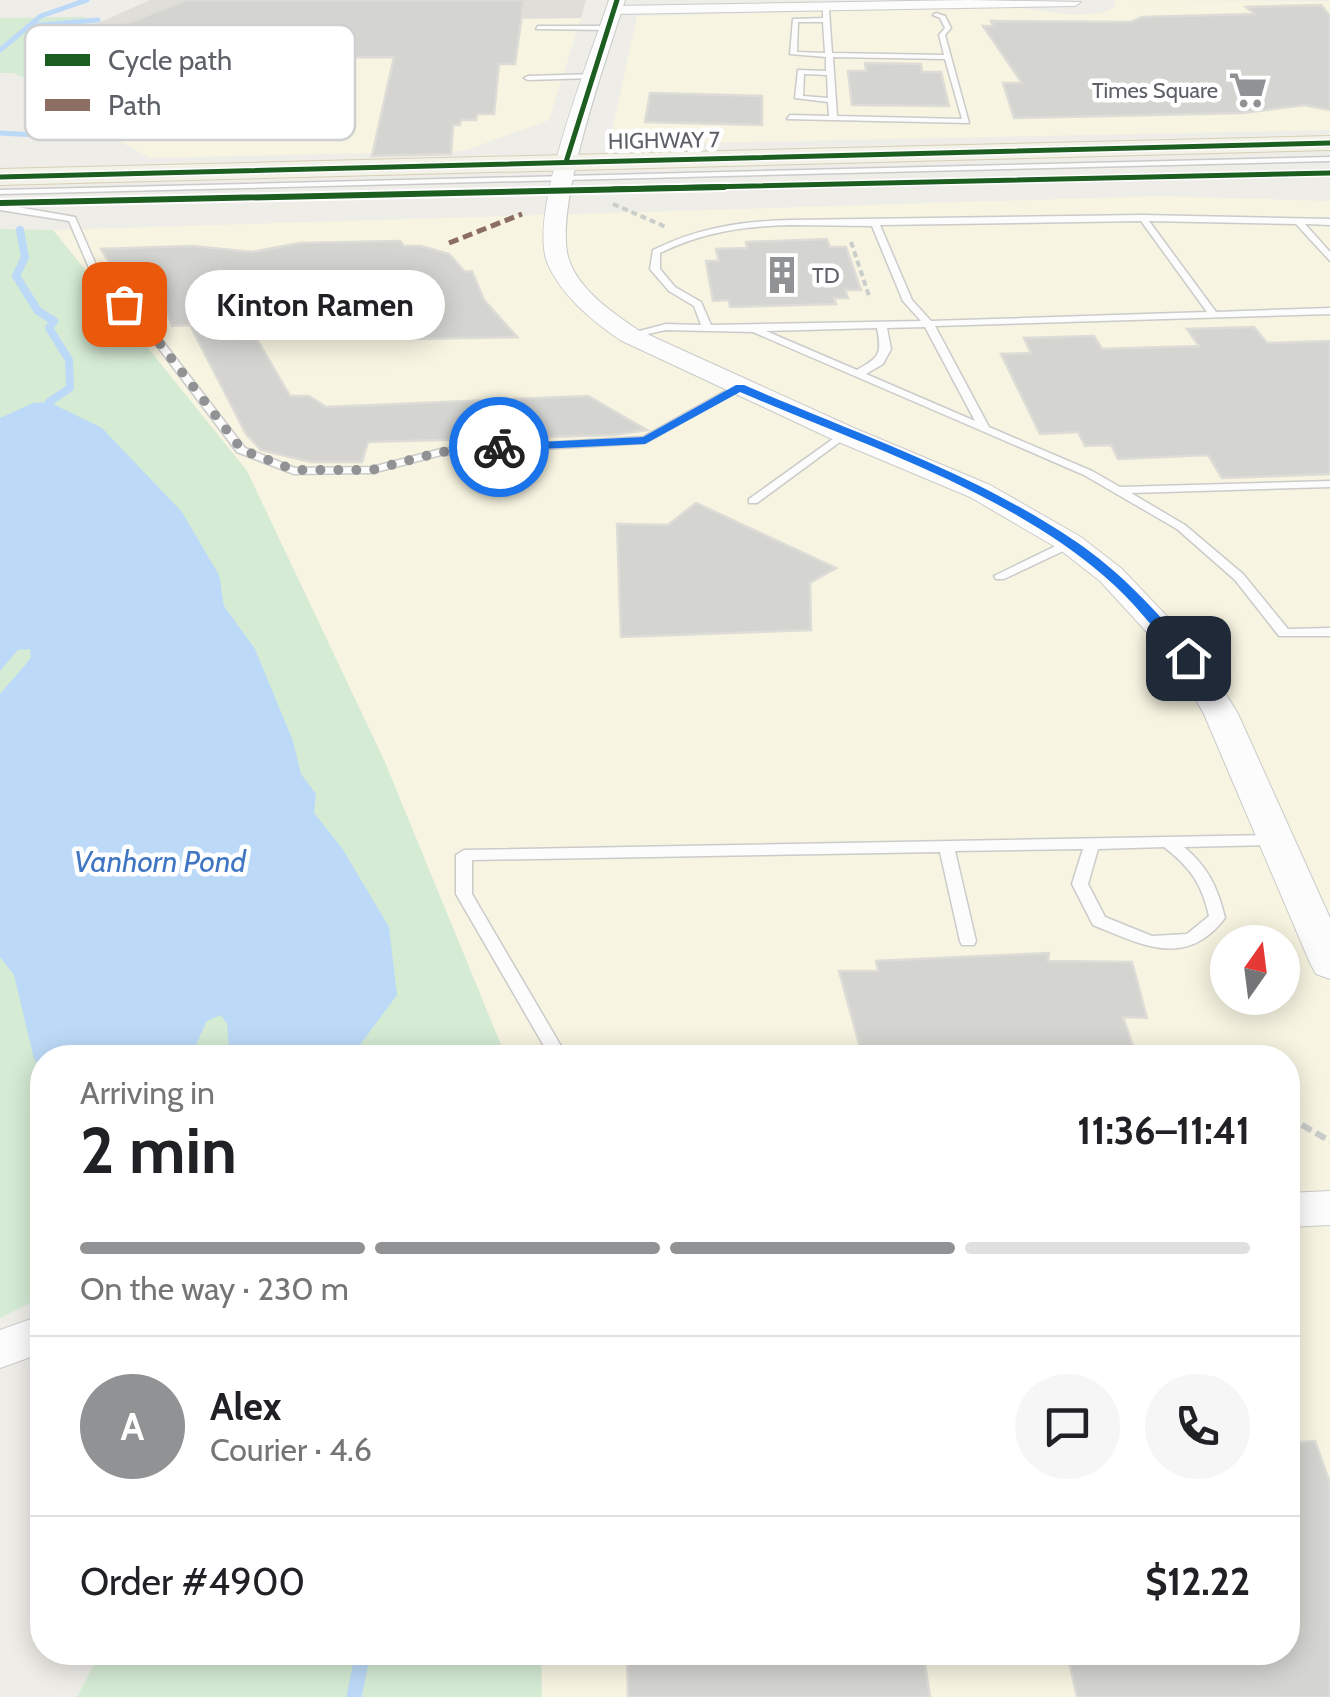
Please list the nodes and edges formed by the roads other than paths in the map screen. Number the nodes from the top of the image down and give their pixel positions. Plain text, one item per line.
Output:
1 (1075, 2) edge
2 (616, 5) edge
3 (936, 10) junction
4 (826, 13) junction
5 (538, 28) dead end
6 (610, 28) junction
7 (936, 30) dead end
8 (830, 54) junction
9 (948, 57) junction
10 (828, 73) junction
11 (592, 79) junction
12 (830, 100) junction
13 (790, 117) dead end
14 (833, 118) junction
15 (1330, 143) edge
16 (1330, 159) edge
17 (1330, 173) edge
18 (0, 177) edge
19 (564, 177) junction
20 (0, 192) edge
21 (0, 205) edge
22 (1143, 218) junction
23 (1298, 221) junction
24 (1330, 222) edge
25 (875, 223) junction
26 (1330, 258) edge
27 (1330, 311) edge
28 (1212, 314) junction
29 (928, 322) junction
30 (881, 324) junction
31 (706, 326) junction
32 (753, 329) junction
33 (629, 335) junction
34 (858, 374) junction
35 (740, 388) junction
36 (985, 428) junction
37 (844, 434) junction
38 (1330, 484) edge
39 (1118, 490) junction
40 (752, 501) dead end
41 (1070, 543) junction
42 (1000, 576) dead end
43 (1330, 632) edge
44 (1275, 840) junction
45 (1168, 843) junction
46 (1092, 844) junction
47 (946, 846) junction
48 (968, 940) dead end
49 (1330, 963) edge
50 (552, 1045) edge
51 (1330, 1208) edge
52 (1300, 1209) edge
53 (30, 1339) edge
54 (0, 1350) edge

1 - 3 street
2 - 4 street
2 - 6 street
3 - 4 street
3 - 7 lane
3 - 9 lane
4 - 8 lane
4 - 8 lane
5 - 6 lane
6 - 11 street
8 - 9 lane
8 - 10 lane
9 - 14 lane
10 - 12 lane
10 - 12 lane
11 - 11 lane
11 - 19 street
12 - 14 lane
13 - 14 lane
15 - 19 main road, HIGHWAY 7
16 - 19 lane
17 - 19 main road, HIGHWAY 7
18 - 19 main road, HIGHWAY 7
19 - 20 lane
19 - 21 main road, HIGHWAY 7
19 - 33 street
21 - 35 lane
22 - 23 lane
22 - 25 lane
22 - 28 lane
23 - 24 lane
23 - 26 lane
25 - 29 lane
25 - 31 lane
27 - 28 lane
28 - 29 lane
29 - 30 lane
29 - 36 lane
30 - 32 lane
30 - 34 lane
31 - 32 lane
31 - 33 lane
32 - 34 lane
33 - 35 street
34 - 36 lane
35 - 37 street
36 - 39 lane
37 - 40 lane
37 - 41 street
38 - 39 lane
39 - 43 lane
41 - 42 lane
41 - 44 street
44 - 45 lane
44 - 49 street
45 - 46 lane
45 - 46 lane
46 - 47 lane
47 - 48 lane
47 - 50 lane
51 - 52 street
53 - 54 street

